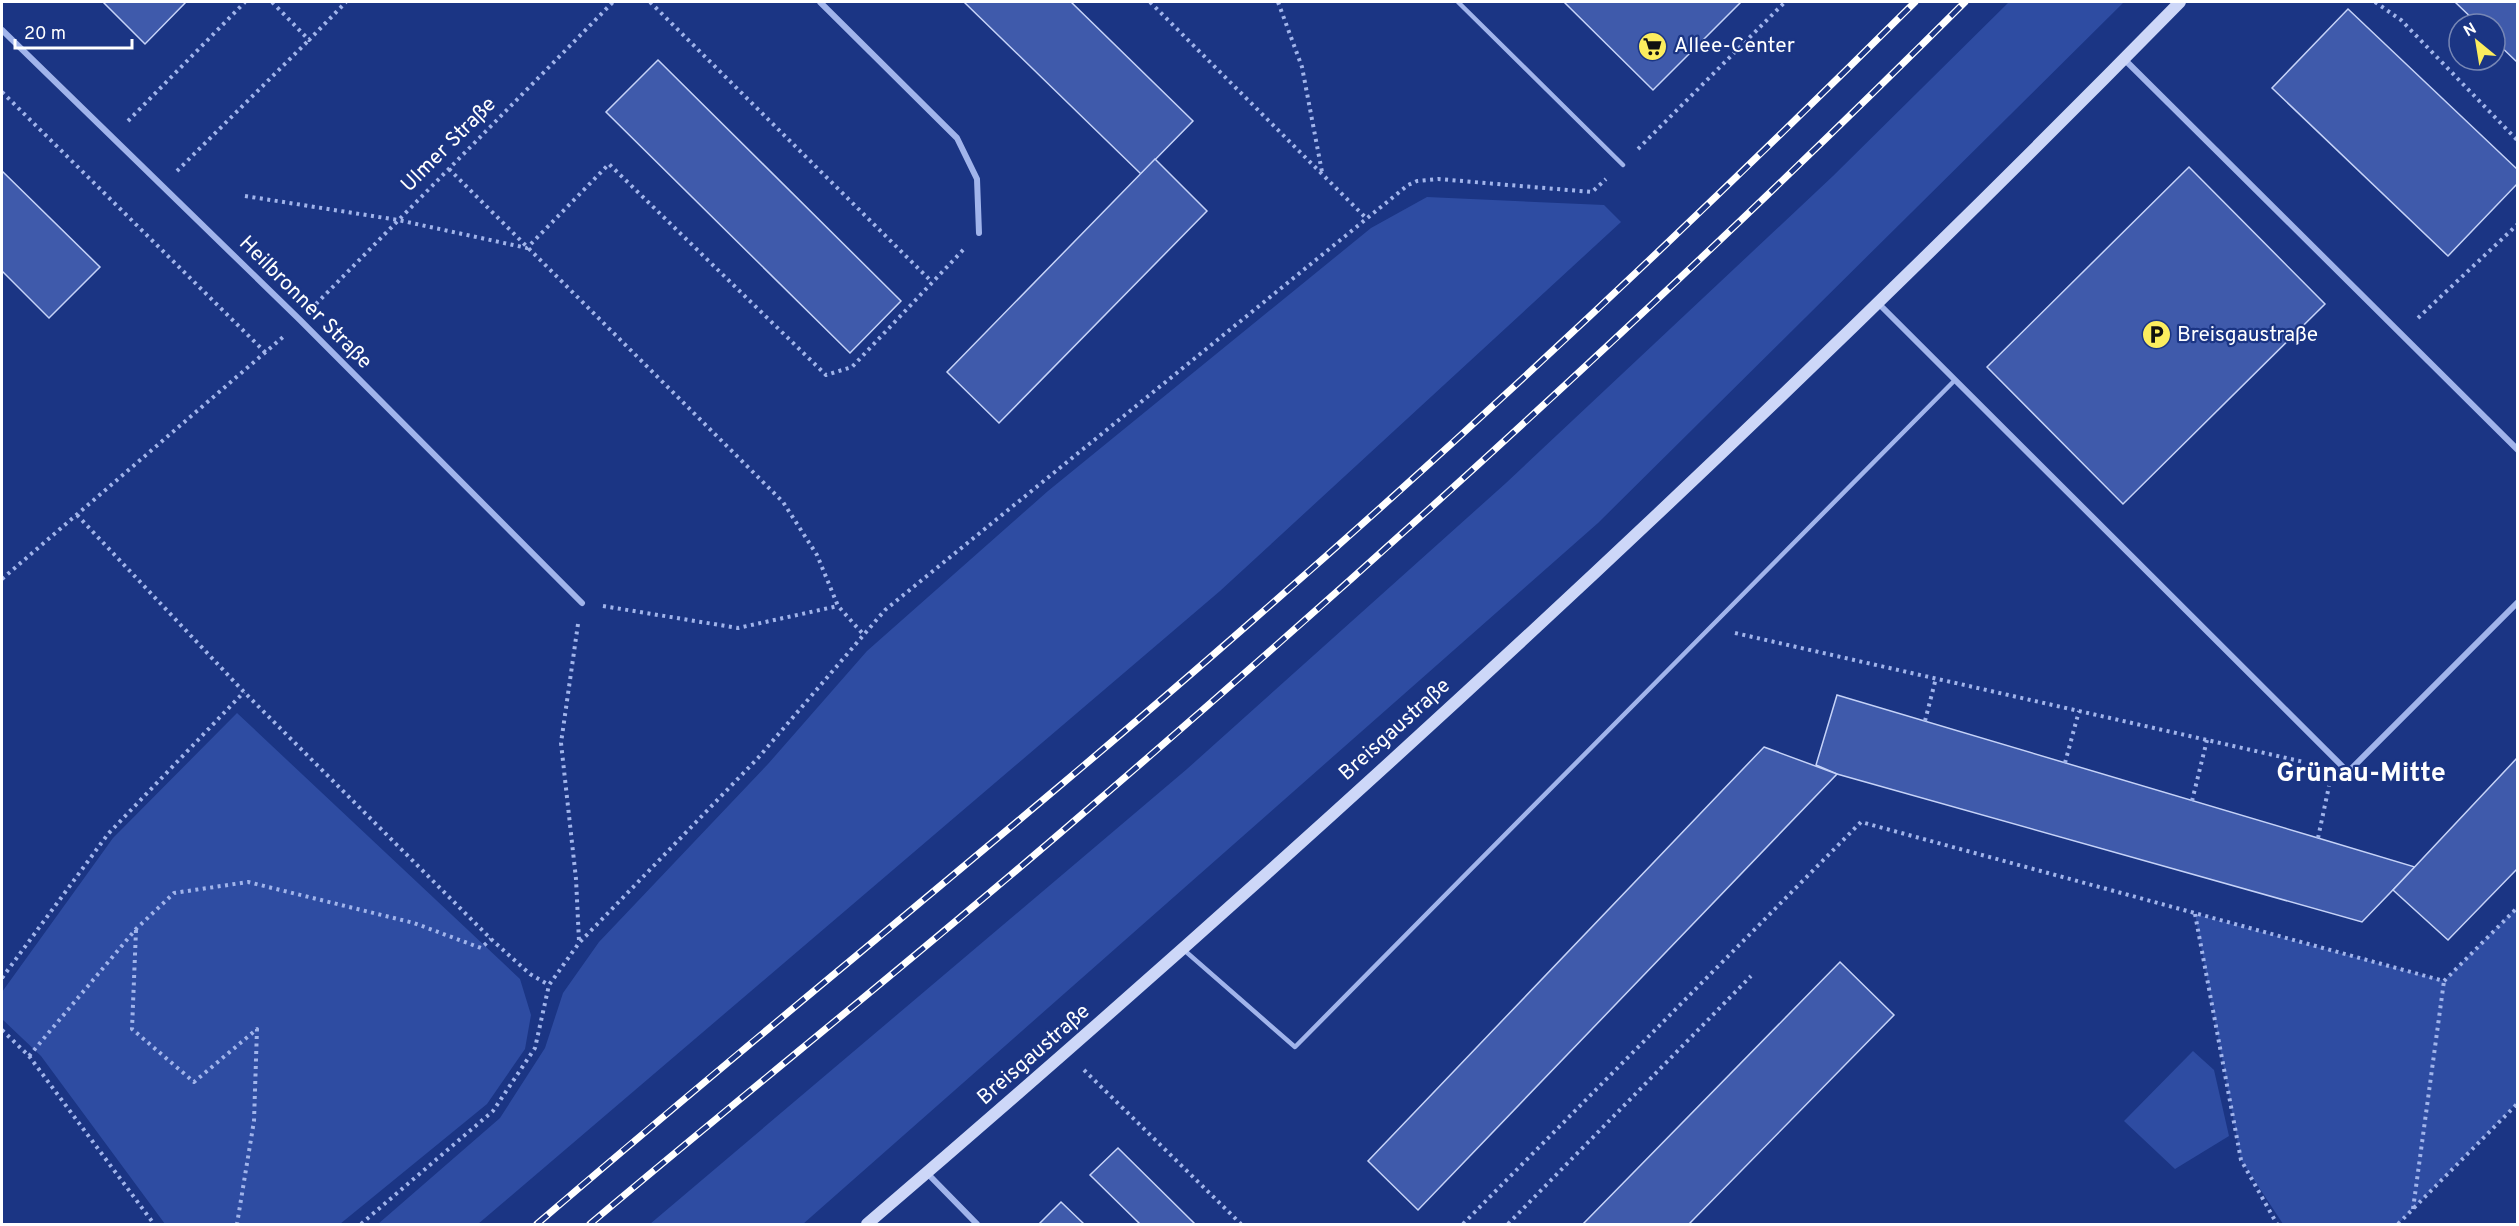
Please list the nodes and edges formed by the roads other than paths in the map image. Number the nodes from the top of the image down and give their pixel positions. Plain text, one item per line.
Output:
1 (820, 2) edge
2 (1458, 2) edge
3 (2180, 2) edge
4 (2, 30) edge
5 (2124, 58) junction
6 (1623, 165) road end
7 (979, 233) road end
8 (1879, 304) junction
9 (1955, 380) junction
10 (2517, 450) edge
11 (2517, 602) edge
12 (582, 603) road end
13 (1184, 950) junction
14 (927, 1173) junction
15 (867, 1224) edge
16 (977, 1224) edge

1 - 7 street
2 - 6 lane
3 - 5 street, Breisgaustraße
4 - 12 street, Heilbronner Straße
5 - 8 street, Breisgaustraße
5 - 10 street
8 - 9 street
8 - 13 street, Breisgaustraße
9 - 11 street
9 - 13 lane
13 - 14 street, Breisgaustraße
14 - 15 street, Breisgaustraße
14 - 16 street

